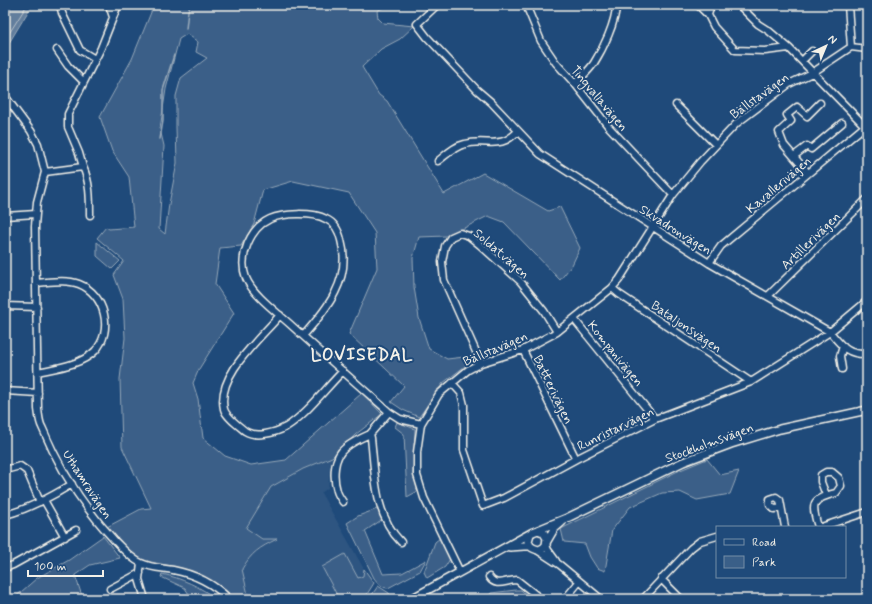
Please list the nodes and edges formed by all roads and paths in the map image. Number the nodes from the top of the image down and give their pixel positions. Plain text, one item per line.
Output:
1 (60, 5) edge
2 (109, 5) edge
3 (118, 5) edge
4 (437, 5) edge
5 (526, 5) edge
6 (616, 5) edge
7 (698, 5) edge
8 (711, 5) edge
9 (848, 5) edge
10 (741, 7) dead end
11 (708, 15) junction
12 (113, 17) junction
13 (852, 46) junction
14 (789, 48) junction
15 (867, 49) edge
16 (57, 50) dead end
17 (812, 51) dead end
18 (95, 59) junction
19 (803, 60) junction
20 (812, 72) junction
21 (84, 82) junction
22 (575, 84) junction
23 (5, 96) edge
24 (820, 103) dead end
25 (676, 105) dead end
26 (842, 123) dead end
27 (866, 128) edge
28 (518, 131) junction
29 (716, 144) junction
30 (794, 156) junction
31 (438, 161) dead end
32 (82, 167) junction
33 (45, 172) junction
34 (808, 173) junction
35 (673, 195) junction
36 (867, 199) edge
37 (36, 214) junction
38 (90, 215) dead end
39 (5, 216) edge
40 (653, 227) junction
41 (709, 263) junction
42 (36, 283) junction
43 (612, 288) junction
44 (768, 296) junction
45 (867, 300) edge
46 (5, 306) edge
47 (37, 307) junction
48 (280, 315) junction
49 (574, 319) junction
50 (557, 332) junction
51 (830, 332) junction
52 (303, 336) junction
53 (843, 346) junction
54 (523, 350) junction
55 (867, 354) edge
56 (481, 364) junction
57 (842, 369) dead end
58 (343, 371) junction
59 (38, 372) junction
60 (751, 382) junction
61 (452, 383) junction
62 (5, 391) edge
63 (38, 393) junction
64 (867, 410) edge
65 (389, 412) junction
66 (656, 419) junction
67 (421, 424) junction
68 (370, 434) junction
69 (576, 459) junction
70 (5, 470) edge
71 (72, 484) junction
72 (826, 495) dead end
73 (42, 501) junction
74 (343, 502) dead end
75 (781, 508) dead end
76 (867, 512) edge
77 (5, 515) edge
78 (567, 518) junction
79 (842, 524) edge
80 (786, 526) edge
81 (819, 526) edge
82 (827, 526) edge
83 (76, 530) dead end
84 (538, 530) junction
85 (530, 534) junction
86 (716, 536) edge
87 (65, 537) junction
88 (401, 542) dead end
89 (547, 543) junction
90 (505, 547) junction
91 (533, 548) junction
92 (141, 563) junction
93 (560, 565) junction
94 (5, 568) edge
95 (460, 572) junction
96 (140, 573) junction
97 (489, 577) dead end
98 (661, 579) junction
99 (579, 582) junction
100 (110, 589) dead end
101 (144, 597) edge
102 (136, 599) edge
103 (229, 599) edge
104 (411, 599) edge
105 (541, 599) edge
106 (565, 599) edge
107 (601, 599) edge
108 (643, 599) edge
109 (681, 599) edge

1 - 18 street
2 - 12 street
3 - 12 street
4 - 28 street, Skvadronvägen
5 - 22 street, Tingvallavägen
6 - 22 street
7 - 11 street
8 - 11 street
9 - 13 street
10 - 14 street
11 - 14 street
12 - 18 street
13 - 15 street
13 - 20 street, Bällstavägen
14 - 19 street
16 - 21 street
17 - 19 street
18 - 21 street
19 - 20 street
20 - 27 street
20 - 29 street, Bällstavägen
21 - 32 street
22 - 35 street, Tingvallavägen
23 - 33 street, Uthamravägen
24 - 30 street
25 - 29 street
26 - 30 street
27 - 34 street, Kavallerivägen
28 - 31 street
28 - 40 street, Skvadronvägen
29 - 35 street, Bällstavägen
30 - 34 street
32 - 33 street
32 - 38 street
33 - 37 street, Uthamravägen
34 - 41 street, Kavallerivägen
35 - 40 street, Bällstavägen
36 - 44 street, Artillerivägen
37 - 39 street
37 - 42 street, Uthamravägen
40 - 41 street, Skvadronvägen
40 - 43 street, Bällstavägen
41 - 44 street, Skvadronvägen
42 - 47 street, Uthamravägen
42 - 59 street
43 - 49 street, Bällstavägen
43 - 60 street, Bataljonsvägen
44 - 51 street, Skvadronvägen
45 - 51 street, Runristarvägen
46 - 47 street
47 - 59 street, Uthamravägen
48 - 52 street
48 - 52 street
48 - 58 street
49 - 50 street, Bällstavägen
49 - 66 street, Kompanivägen
50 - 54 street, Bällstavägen
50 - 56 street, Soldatvägen
51 - 53 street, Skvadronvägen
51 - 60 street, Runristarvägen
52 - 58 street
53 - 55 street
53 - 57 street
54 - 56 street, Bällstavägen
54 - 69 street, Batterivägen
56 - 61 street, Bällstavägen
58 - 65 street
59 - 63 street, Uthamravägen
60 - 66 street, Runristarvägen
61 - 67 street, Bällstavägen
61 - 69 street, Runristarvägen
62 - 63 street
63 - 71 street, Uthamravägen
64 - 78 main road, Stockholmsvägen
65 - 67 street
65 - 68 street
66 - 69 street, Runristarvägen
67 - 95 street, Bällstavägen
68 - 74 street
68 - 88 street
70 - 73 street
71 - 73 street
71 - 92 street, Uthamravägen
72 - 81 street
73 - 77 street
73 - 87 street
75 - 80 street
76 - 79 street
78 - 84 main road, Stockholmsvägen
78 - 89 main road, Stockholmsvägen
79 - 82 street
83 - 87 street
84 - 85 main road
84 - 89 main road
85 - 90 main road
85 - 91 main road
86 - 98 street
87 - 94 street
89 - 91 main road
89 - 93 street
90 - 91 main road
90 - 95 main road
91 - 93 street
92 - 96 street
92 - 103 street, Uthamravägen
93 - 99 street
95 - 104 main road
96 - 100 street
96 - 101 street
97 - 105 street
98 - 108 street
98 - 109 street
99 - 106 street
99 - 107 street
101 - 102 street

